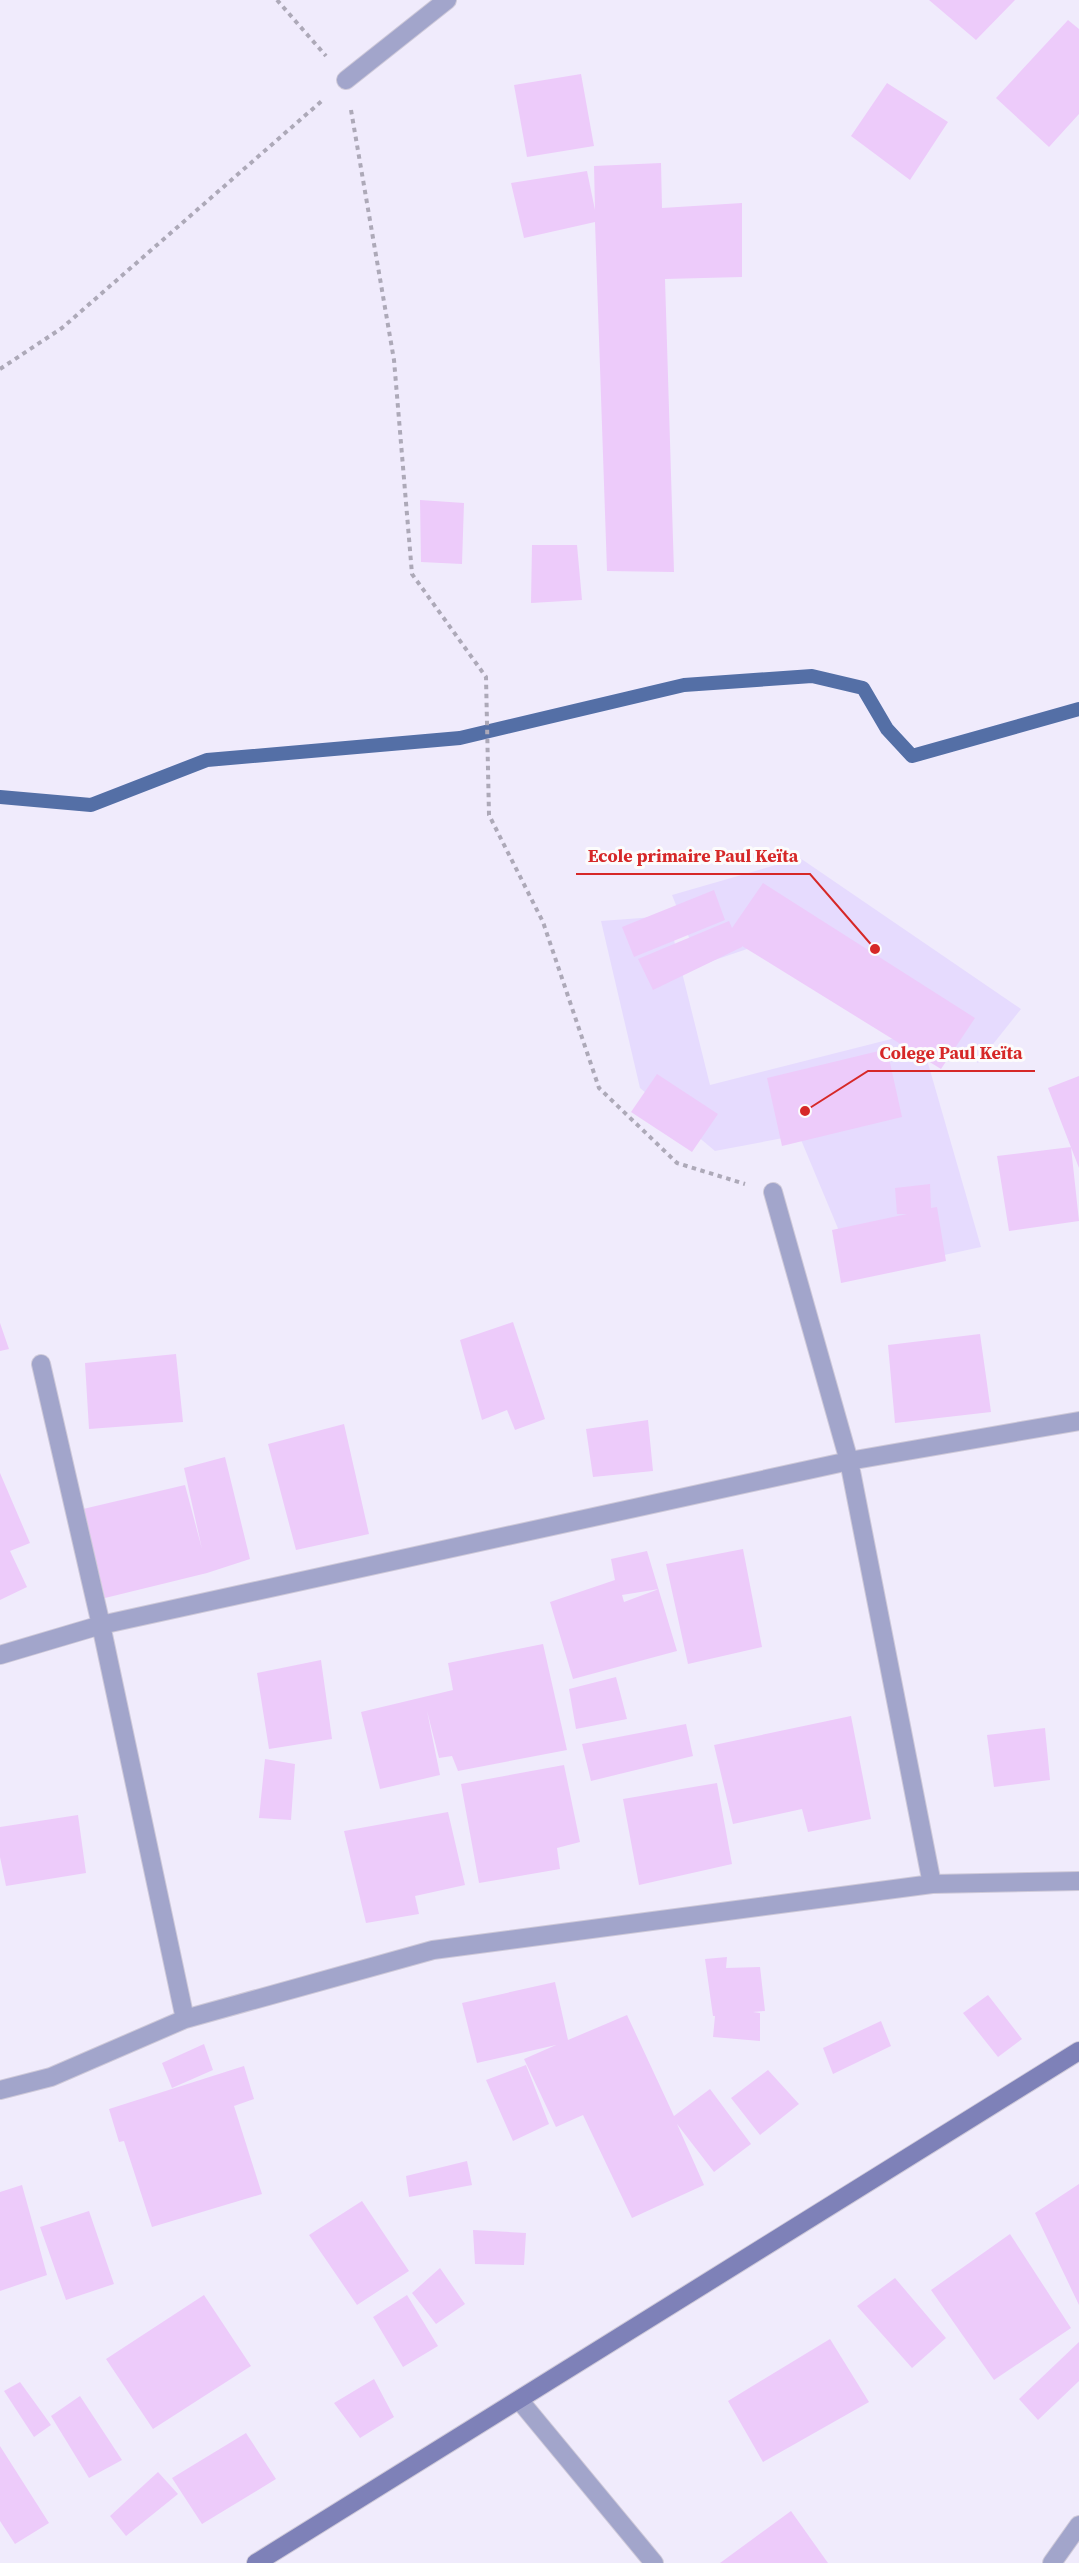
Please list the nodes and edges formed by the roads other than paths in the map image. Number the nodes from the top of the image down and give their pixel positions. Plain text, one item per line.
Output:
1 (447, 0) edge
2 (346, 80) road end
3 (773, 1192) road end
4 (41, 1364) dead end
5 (1079, 1421) edge
6 (849, 1461) junction
7 (101, 1625) junction
8 (0, 1655) edge
9 (1079, 1881) edge
10 (932, 1884) junction
11 (185, 2019) junction
12 (1079, 2051) edge
13 (0, 2090) edge
14 (520, 2401) junction
15 (1079, 2525) edge
16 (256, 2563) edge
17 (654, 2563) edge
18 (1052, 2563) edge

1 - 2 street
3 - 6 street
4 - 7 street
5 - 6 street
6 - 7 street
6 - 10 street
7 - 8 street
7 - 11 street
9 - 10 street
10 - 11 street
11 - 13 street
12 - 14 main road
14 - 16 main road
14 - 17 street
15 - 18 street

